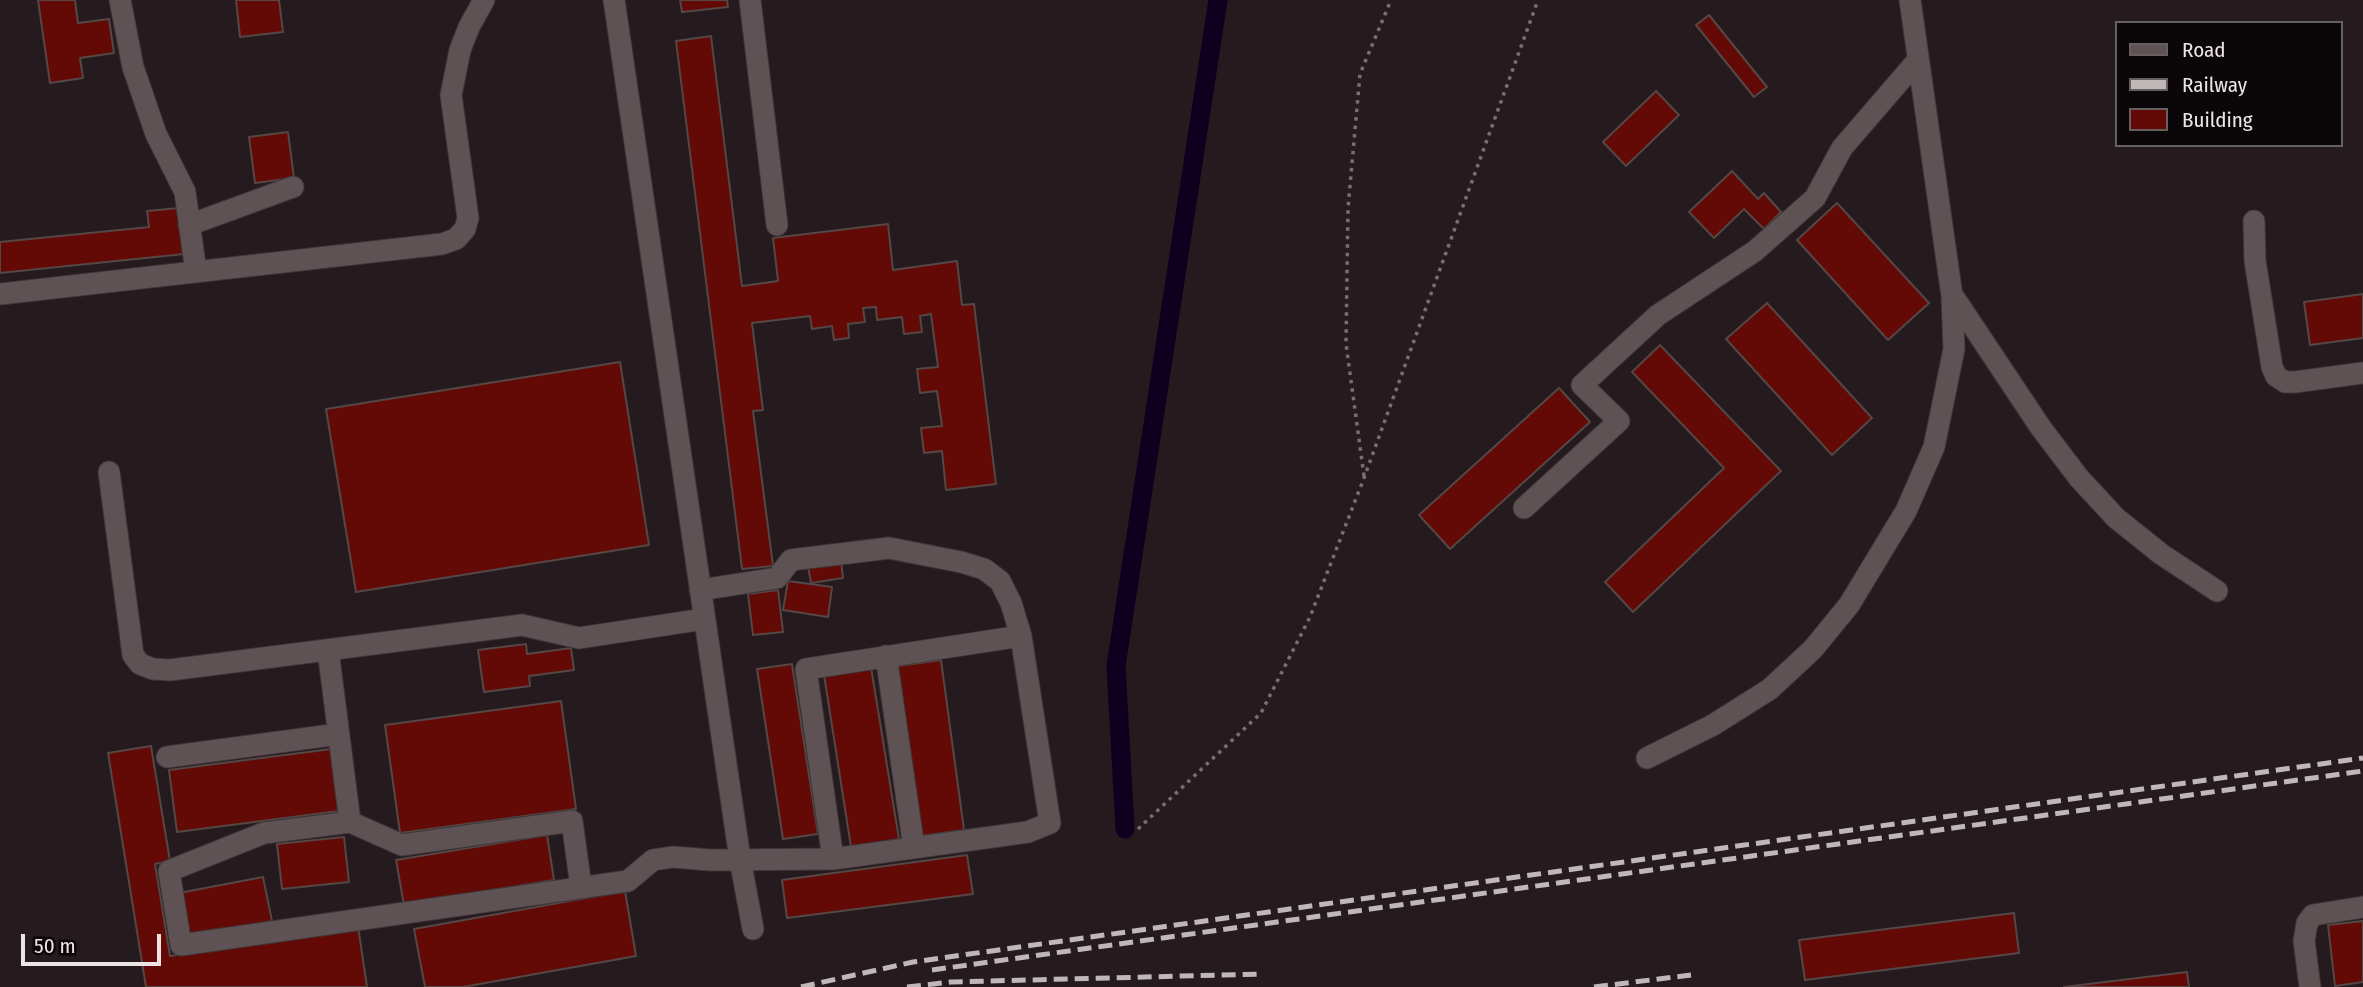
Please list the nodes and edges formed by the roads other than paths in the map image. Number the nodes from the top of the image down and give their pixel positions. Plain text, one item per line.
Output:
1 (120, 0) edge
2 (484, 0) edge
3 (614, 0) edge
4 (750, 0) edge
5 (1910, 0) edge
6 (1917, 61) junction
7 (293, 187) dead end
8 (2254, 221) dead end
9 (190, 225) junction
10 (776, 225) dead end
11 (196, 272) junction
12 (0, 294) edge
13 (1952, 296) junction
14 (2363, 373) edge
15 (109, 472) dead end
16 (1524, 508) dead end
17 (700, 590) junction
18 (2217, 592) dead end
19 (704, 619) junction
20 (1021, 636) junction
21 (328, 650) junction
22 (886, 656) junction
23 (339, 734) junction
24 (167, 757) dead end
25 (1647, 758) dead end
26 (350, 821) junction
27 (914, 848) junction
28 (740, 859) junction
29 (833, 859) junction
30 (581, 887) junction
31 (2363, 907) edge
32 (753, 929) dead end
33 (2310, 987) edge

1 - 9 lane
2 - 11 lane
3 - 17 lane
4 - 10 lane
5 - 6 lane
6 - 13 lane
6 - 16 lane
7 - 9 lane
8 - 14 lane
9 - 11 lane
11 - 12 lane
13 - 18 lane
13 - 25 lane
15 - 21 lane
17 - 19 lane
17 - 20 lane
19 - 21 lane
19 - 28 lane
20 - 22 lane
20 - 27 lane
21 - 23 lane
22 - 27 lane
22 - 29 lane
23 - 24 lane
23 - 26 lane
26 - 30 lane
26 - 30 lane
27 - 29 lane
28 - 29 lane
28 - 30 lane
28 - 32 lane
31 - 33 lane

